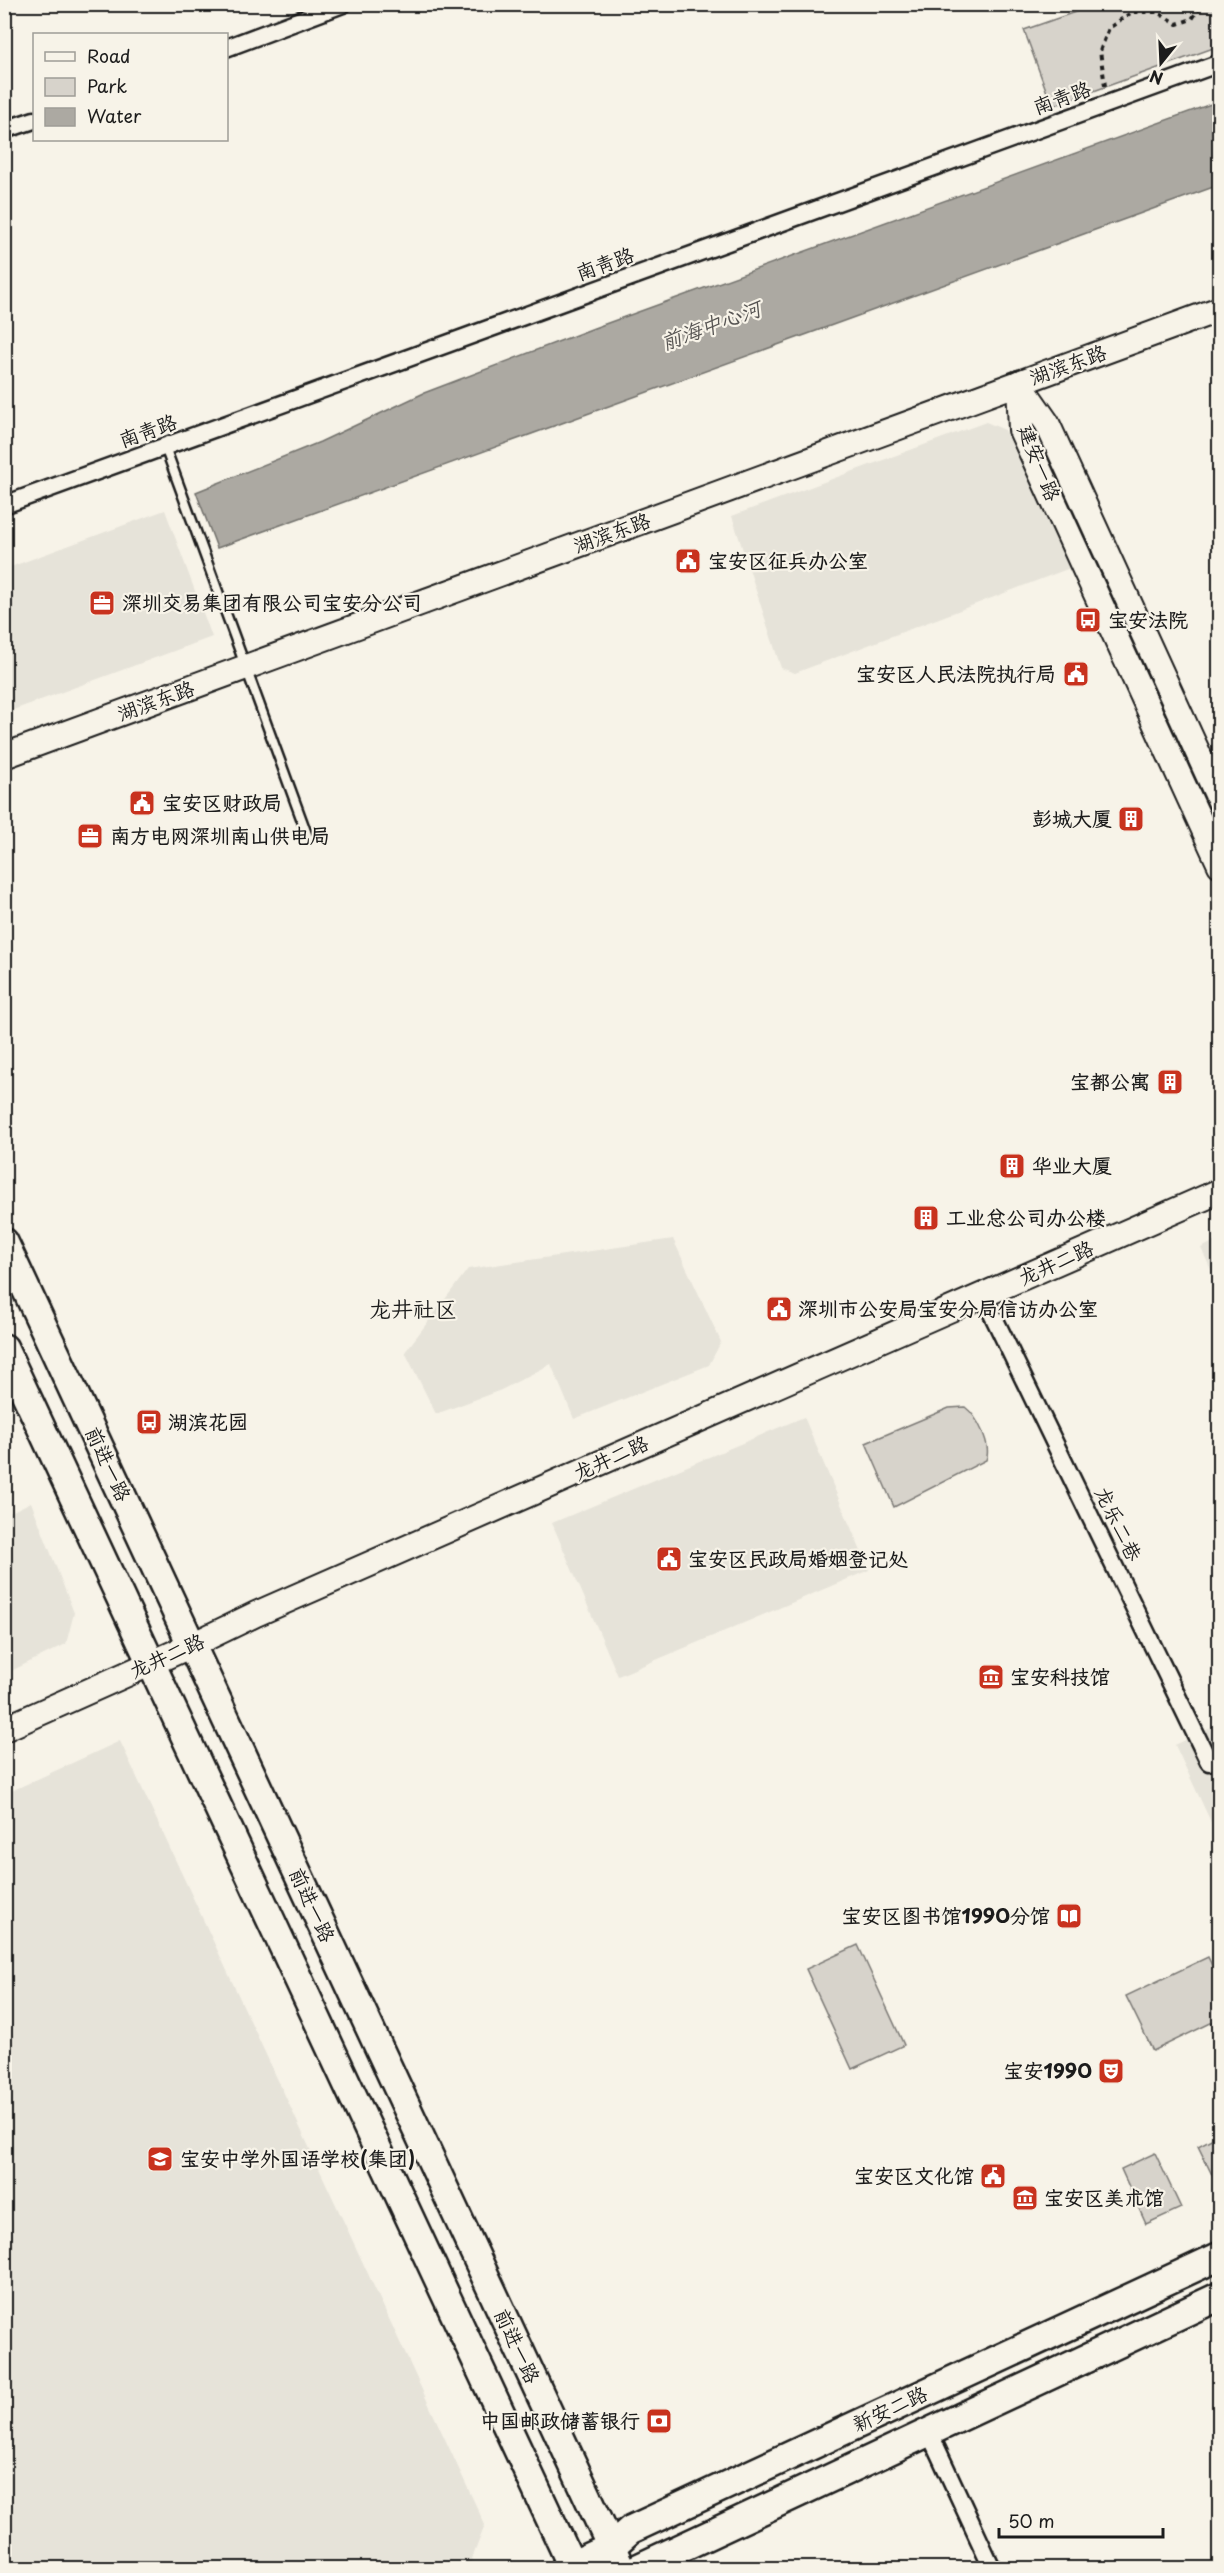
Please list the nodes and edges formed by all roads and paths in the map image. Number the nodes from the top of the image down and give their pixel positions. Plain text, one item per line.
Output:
1 (343, 4) edge
2 (1202, 4) edge
3 (228, 47) edge
4 (1220, 63) edge
5 (1107, 104) junction
6 (33, 120) edge
7 (4, 130) edge
8 (1220, 309) edge
9 (1019, 383) junction
10 (165, 447) junction
11 (4, 505) edge
12 (246, 668) junction
13 (4, 756) edge
14 (1220, 801) edge
15 (308, 837) dead end
16 (1220, 865) edge
17 (1220, 1191) edge
18 (4, 1242) edge
19 (983, 1294) junction
20 (4, 1348) edge
21 (192, 1645) junction
22 (153, 1663) junction
23 (4, 1729) edge
24 (1220, 1757) edge
25 (1220, 2256) edge
26 (1220, 2295) edge
27 (929, 2432) junction
28 (616, 2558) edge
29 (570, 2567) edge
30 (638, 2568) edge
31 (993, 2568) edge

1 - 3 street
2 - 5 path
4 - 5 street, 南青路
5 - 10 street, 南青路
6 - 7 street
8 - 9 main road, 湖滨东路
9 - 12 main road, 湖滨东路
9 - 14 main road, 建安一路
9 - 16 main road, 建安一路
10 - 11 street, 南青路
10 - 12 lane
12 - 13 main road, 湖滨东路
12 - 15 lane
17 - 19 main road, 龙井二路
18 - 21 main road, 前进一路
19 - 21 main road, 龙井二路
19 - 24 street, 龙乐二巷
20 - 22 main road
21 - 22 main road, 龙井二路
21 - 28 main road, 前进一路
22 - 23 main road, 龙井二路
22 - 29 main road
25 - 28 main road, 新安二路
26 - 27 main road, 新安二路
27 - 30 main road, 新安二路
27 - 31 street
28 - 29 main road, 新安二路

